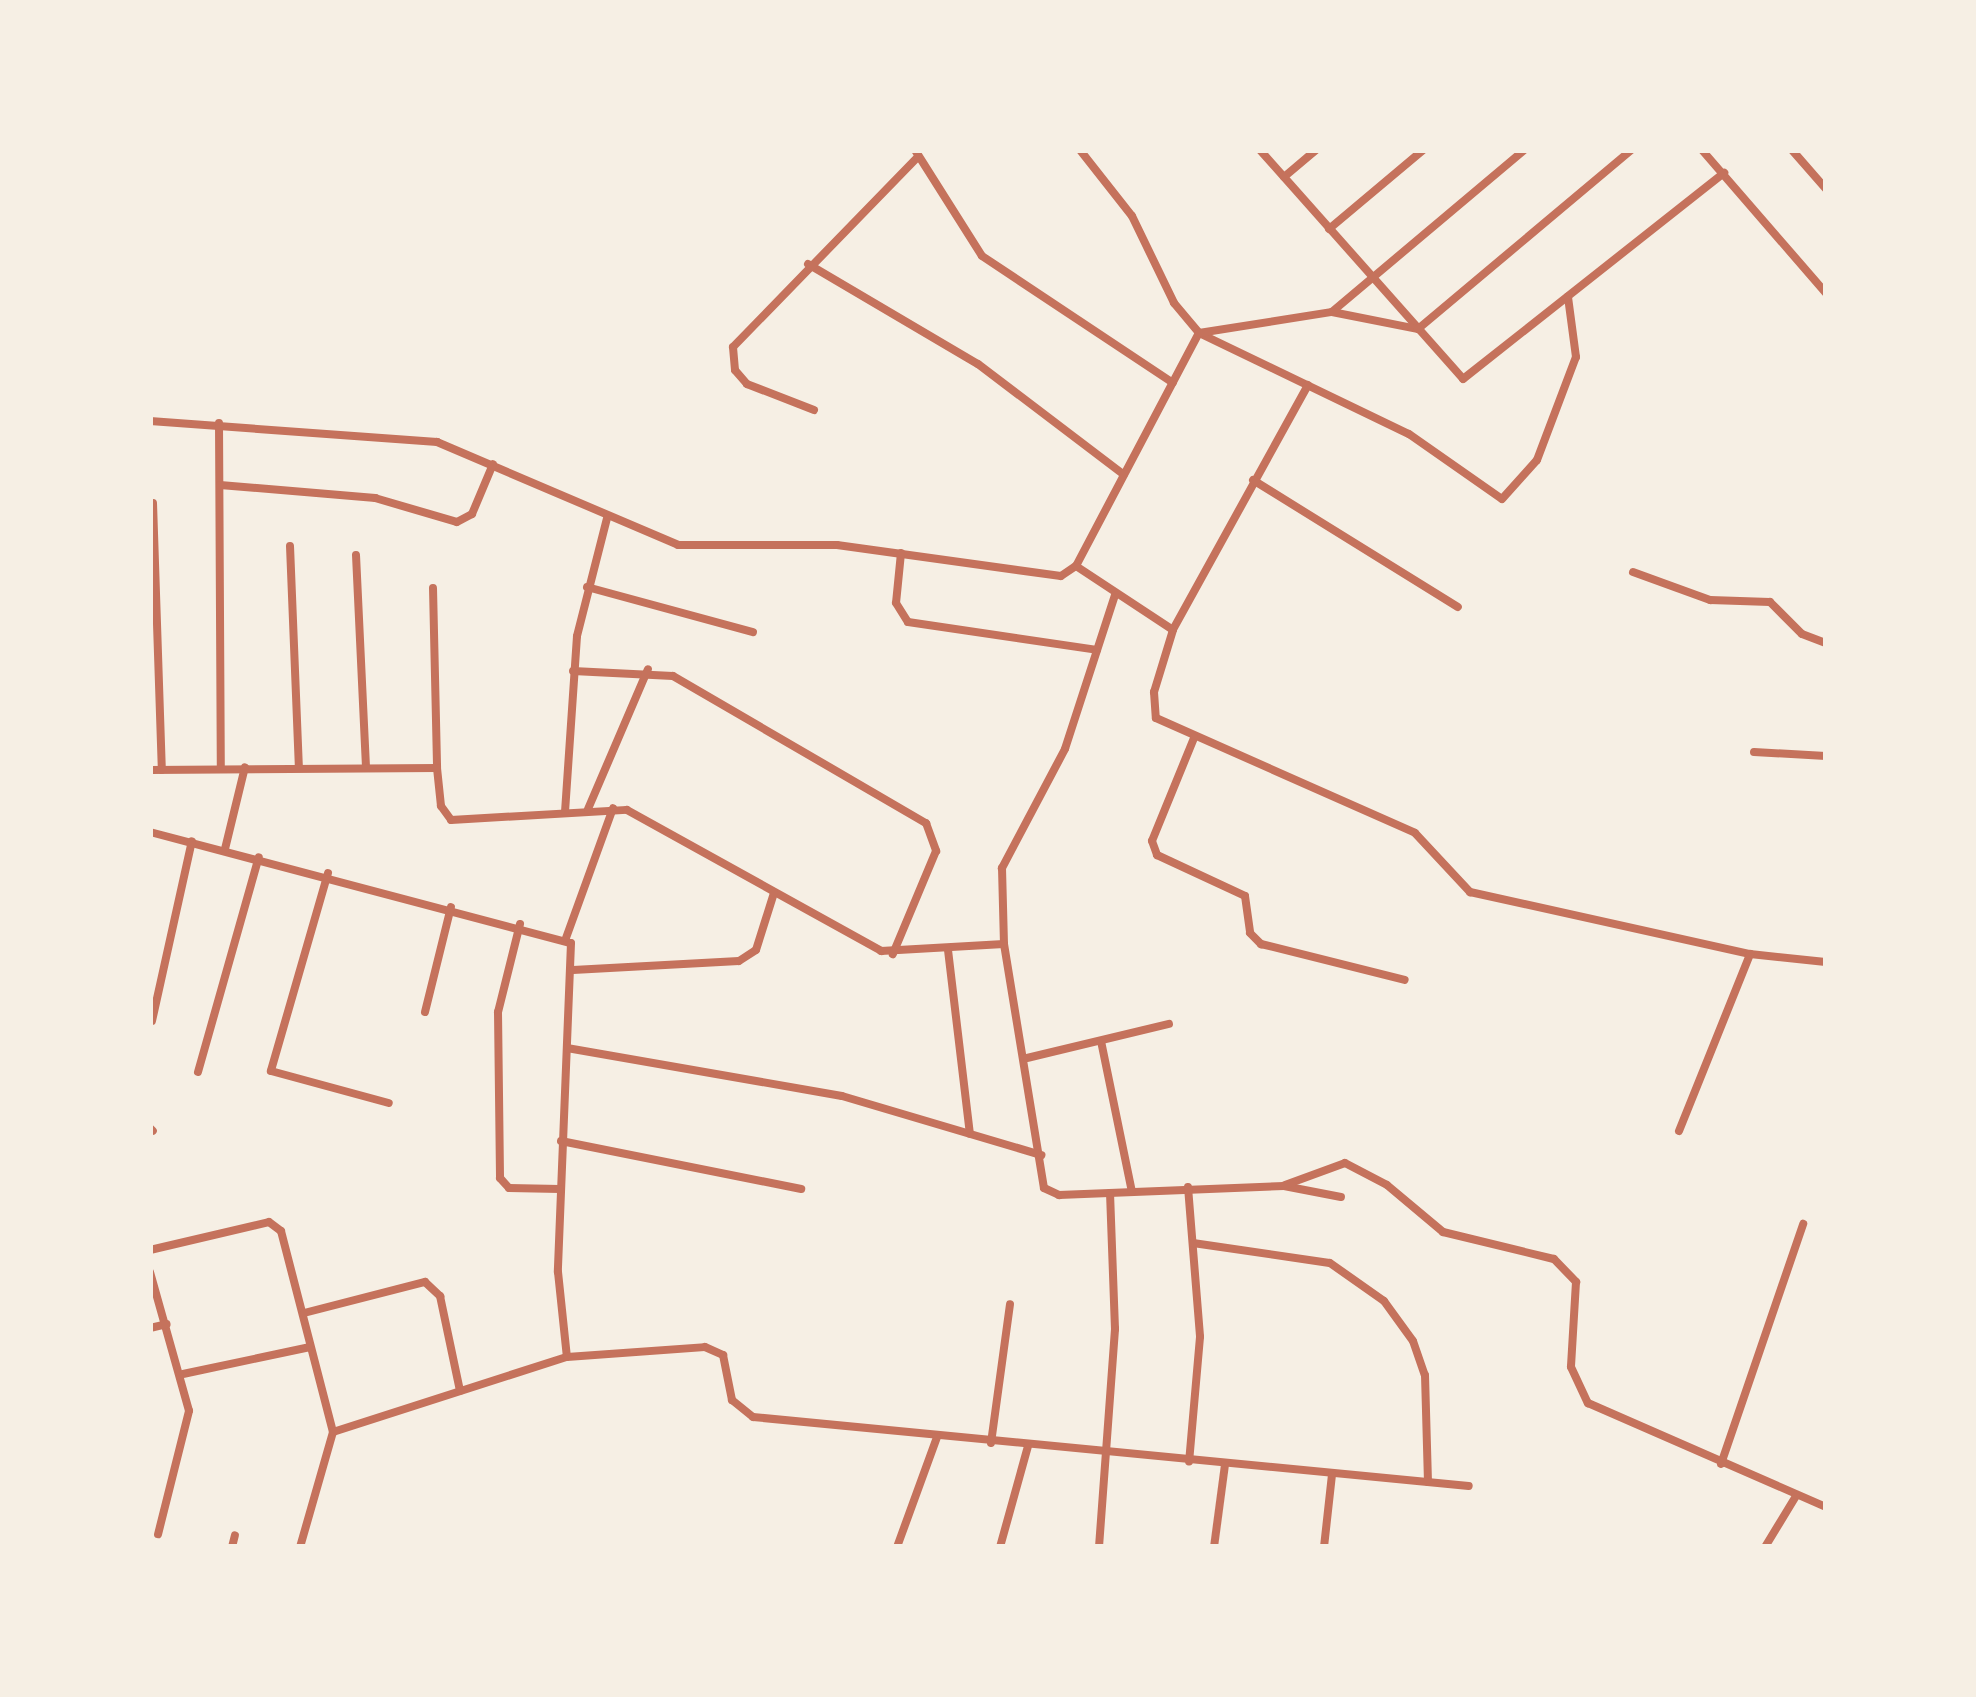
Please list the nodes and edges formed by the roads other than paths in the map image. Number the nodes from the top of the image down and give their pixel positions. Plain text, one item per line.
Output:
1 (1080, 150) edge
2 (1260, 150) edge
3 (1316, 150) edge
4 (1423, 150) edge
5 (1524, 150) edge
6 (1631, 150) edge
7 (1702, 150) edge
8 (1792, 150) edge
9 (917, 154) edge
10 (1724, 173) junction
11 (1284, 177) junction
12 (1826, 189) edge
13 (1329, 229) junction
14 (808, 264) junction
15 (1372, 278) junction
16 (1826, 293) edge
17 (1568, 297) junction
18 (1332, 311) junction
19 (1418, 329) junction
20 (1199, 333) junction
21 (1173, 383) junction
22 (1308, 385) junction
23 (814, 410) dead end
24 (150, 421) edge
25 (219, 423) junction
26 (493, 464) junction
27 (1124, 475) junction
28 (1253, 480) junction
29 (220, 485) junction
30 (153, 503) dead end
31 (607, 517) junction
32 (290, 546) dead end
33 (901, 553) junction
34 (356, 555) dead end
35 (1076, 566) junction
36 (1633, 572) dead end
37 (587, 587) junction
38 (433, 588) dead end
39 (1115, 595) junction
40 (1458, 608) dead end
41 (1173, 630) junction
42 (753, 632) dead end
43 (1826, 643) edge
44 (1097, 650) junction
45 (647, 669) junction
46 (572, 671) junction
47 (1194, 738) junction
48 (1754, 752) dead end
49 (1826, 756) edge
50 (245, 767) junction
51 (298, 767) junction
52 (221, 768) junction
53 (366, 768) junction
54 (437, 768) junction
55 (150, 770) edge
56 (162, 770) junction
57 (613, 808) junction
58 (587, 811) junction
59 (565, 812) junction
60 (150, 832) edge
61 (192, 841) junction
62 (225, 849) junction
63 (259, 857) junction
64 (328, 873) junction
65 (774, 893) junction
66 (451, 907) junction
67 (520, 924) junction
68 (566, 938) junction
69 (1004, 944) junction
70 (948, 950) junction
71 (893, 954) junction
72 (1750, 954) junction
73 (1826, 962) edge
74 (573, 970) junction
75 (1405, 980) dead end
76 (424, 1012) dead end
77 (152, 1021) edge
78 (1169, 1024) dead end
79 (1101, 1041) junction
80 (567, 1048) junction
81 (1027, 1058) junction
82 (198, 1072) dead end
83 (389, 1103) dead end
84 (1679, 1131) dead end
85 (970, 1134) junction
86 (561, 1141) junction
87 (1041, 1156) junction
88 (1284, 1186) junction
89 (1188, 1187) junction
90 (802, 1189) dead end
91 (560, 1190) junction
92 (1132, 1192) junction
93 (1110, 1193) junction
94 (1341, 1197) dead end
95 (1803, 1224) dead end
96 (1193, 1243) junction
97 (150, 1250) edge
98 (150, 1272) edge
99 (1010, 1304) dead end
100 (304, 1313) junction
101 (166, 1324) junction
102 (150, 1328) edge
103 (310, 1347) junction
104 (567, 1357) junction
105 (183, 1375) junction
106 (460, 1391) junction
107 (333, 1432) junction
108 (937, 1437) junction
109 (991, 1443) junction
110 (1028, 1446) junction
111 (1108, 1454) junction
112 (1189, 1462) junction
113 (1721, 1464) junction
114 (1225, 1465) junction
115 (1332, 1474) junction
116 (1427, 1482) junction
117 (1469, 1486) dead end
118 (1796, 1496) junction
119 (1826, 1507) edge
120 (158, 1534) dead end
121 (235, 1535) dead end
122 (232, 1547) edge
123 (300, 1547) edge
124 (897, 1547) edge
125 (1000, 1547) edge
126 (1099, 1547) edge
127 (1214, 1547) edge
128 (1324, 1547) edge
129 (1765, 1547) edge

1 - 20 street
2 - 11 street
3 - 11 street
4 - 13 street
5 - 15 street
6 - 19 street
7 - 10 street
8 - 12 street
9 - 14 street
9 - 21 street
10 - 16 street
10 - 17 street
11 - 13 street
13 - 15 street
14 - 23 street
14 - 27 street
15 - 18 street
15 - 19 street
17 - 19 street
17 - 22 street
18 - 19 street
18 - 20 street
20 - 21 street
20 - 22 street
21 - 27 street
22 - 28 street
24 - 25 street
25 - 26 street
25 - 29 street
26 - 29 street
26 - 31 street
27 - 35 street
28 - 40 street
28 - 41 street
29 - 52 street
30 - 56 street
31 - 33 street
31 - 37 street
32 - 51 street
33 - 35 street
33 - 44 street
34 - 53 street
35 - 39 street
36 - 43 street
37 - 42 street
37 - 46 street
38 - 54 street
39 - 41 street
39 - 44 street
41 - 47 street
44 - 69 street
45 - 46 street
45 - 58 street
45 - 71 street
46 - 59 street
47 - 72 street
47 - 75 street
48 - 49 street
50 - 51 street
50 - 52 street
50 - 62 street
51 - 53 street
52 - 56 street
53 - 54 street
54 - 59 street
55 - 56 street
57 - 58 street
57 - 65 street
57 - 68 street
58 - 59 street
60 - 61 street
61 - 62 street
61 - 77 street
62 - 63 street
63 - 64 street
63 - 82 street
64 - 66 street
64 - 83 street
65 - 71 street
65 - 74 street
66 - 67 street
66 - 76 street
67 - 68 street
67 - 91 street
68 - 74 street
69 - 70 street
69 - 81 street
70 - 71 street
70 - 85 street
72 - 73 street
72 - 84 street
74 - 80 street
78 - 79 street
79 - 81 street
79 - 92 street
80 - 85 street
80 - 86 street
81 - 87 street
85 - 87 street
86 - 90 street
86 - 91 street
87 - 93 street
88 - 89 street
88 - 94 street
88 - 113 street
89 - 92 street
89 - 96 street
91 - 104 street
92 - 93 street
93 - 111 street
95 - 113 street
96 - 112 street
96 - 116 street
97 - 100 street
98 - 101 street
99 - 109 street
100 - 103 street
100 - 106 street
101 - 102 street
101 - 105 street
103 - 105 street
103 - 107 street
104 - 106 street
104 - 108 street
105 - 120 street
106 - 107 street
107 - 123 street
108 - 109 street
108 - 124 street
109 - 110 street
110 - 111 street
110 - 125 street
111 - 112 street
111 - 126 street
112 - 114 street
113 - 118 street
114 - 115 street
114 - 127 street
115 - 116 street
115 - 128 street
116 - 117 street
118 - 119 street
118 - 129 street
121 - 122 street

